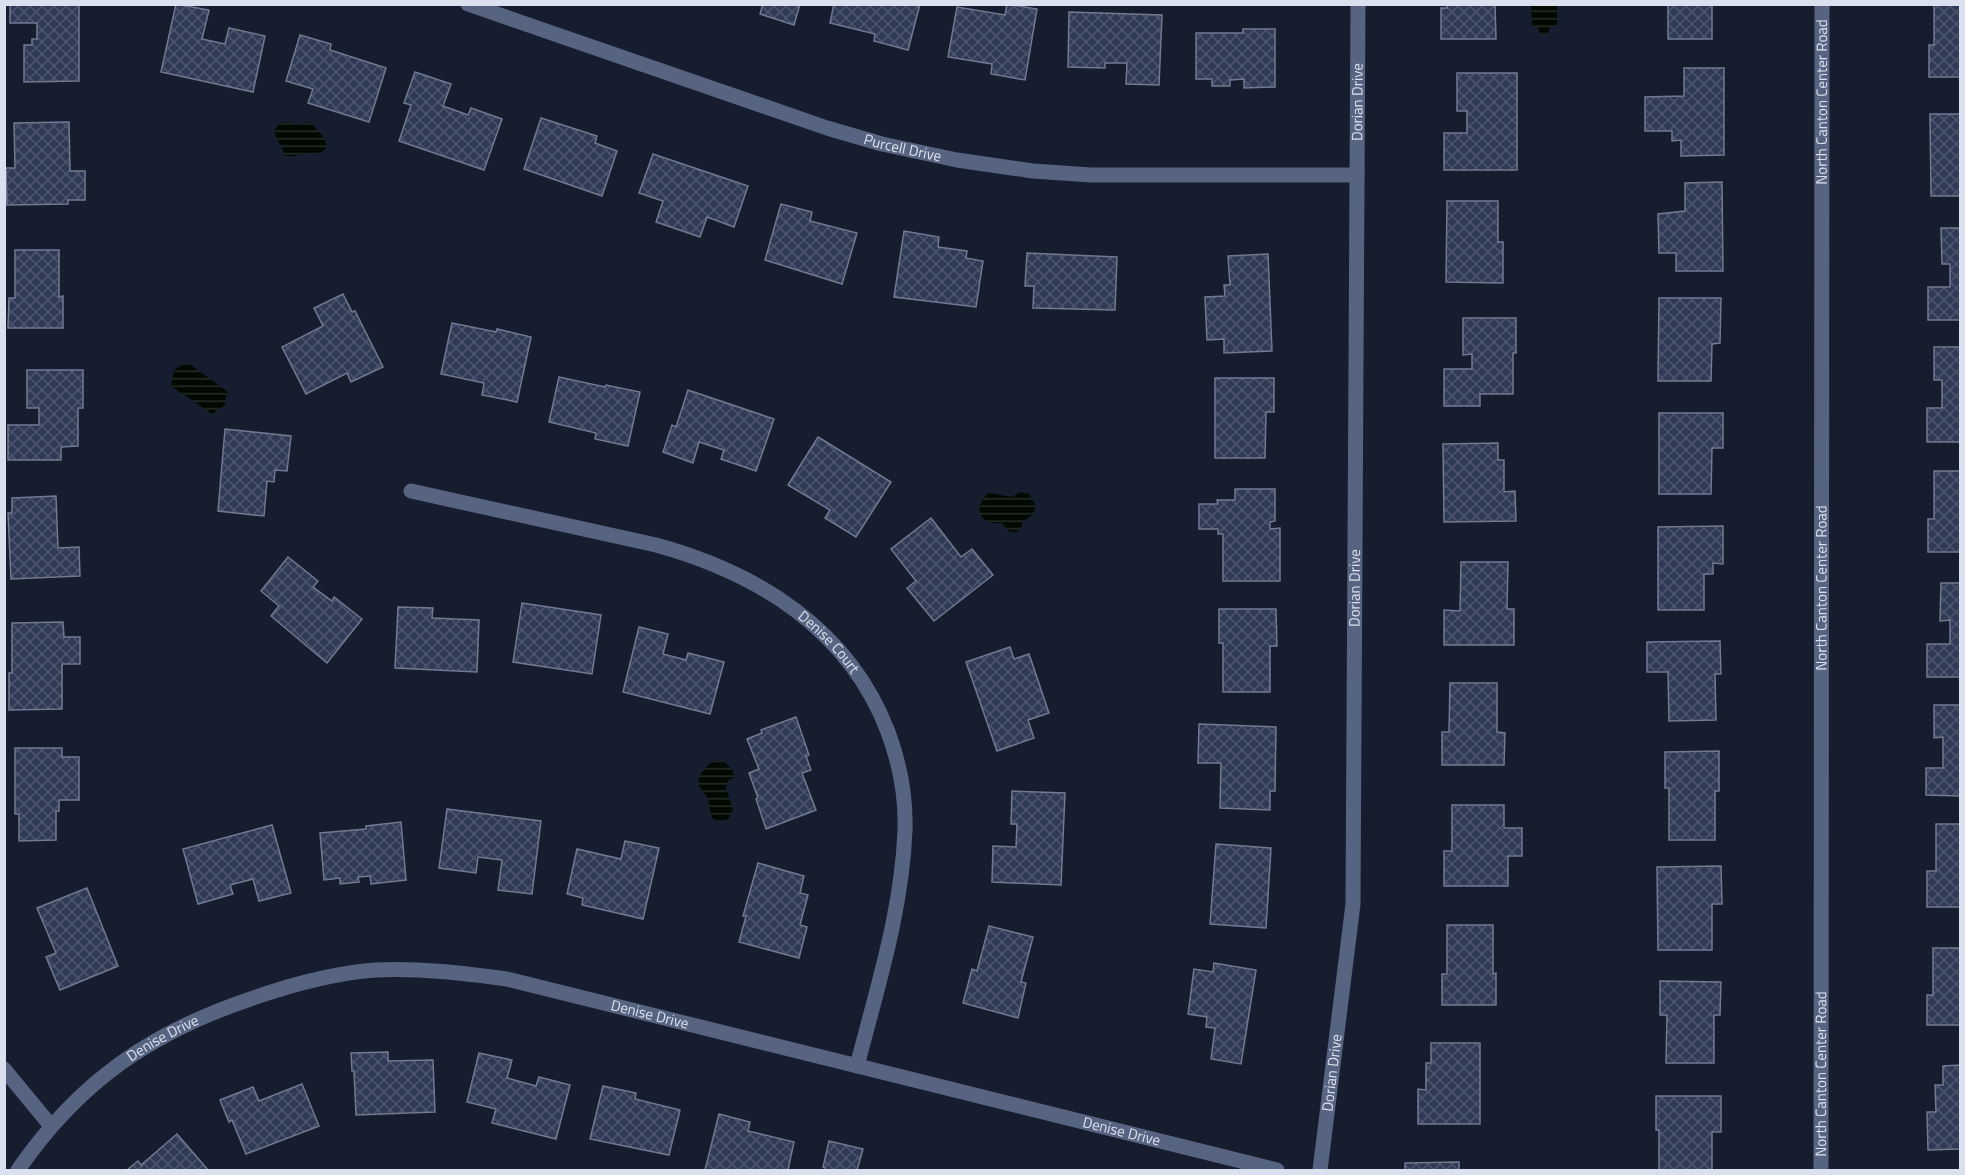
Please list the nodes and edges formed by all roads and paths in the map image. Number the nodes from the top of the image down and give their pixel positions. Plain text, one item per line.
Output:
1 (468, 4) edge
2 (1358, 4) edge
3 (1822, 4) edge
4 (1357, 175) junction
5 (411, 491) dead end
6 (857, 1066) junction
7 (4, 1069) edge
8 (51, 1126) junction
9 (18, 1170) edge
10 (1277, 1170) edge
11 (1320, 1170) edge
12 (1821, 1170) edge

1 - 4 street, Purcell Drive
2 - 4 street, Dorian Drive
3 - 12 street, North Canton Center Road
4 - 11 street, Dorian Drive
5 - 6 street, Denise Court
6 - 8 street, Denise Drive
6 - 10 street, Denise Drive
7 - 8 street
8 - 9 street, Denise Drive

